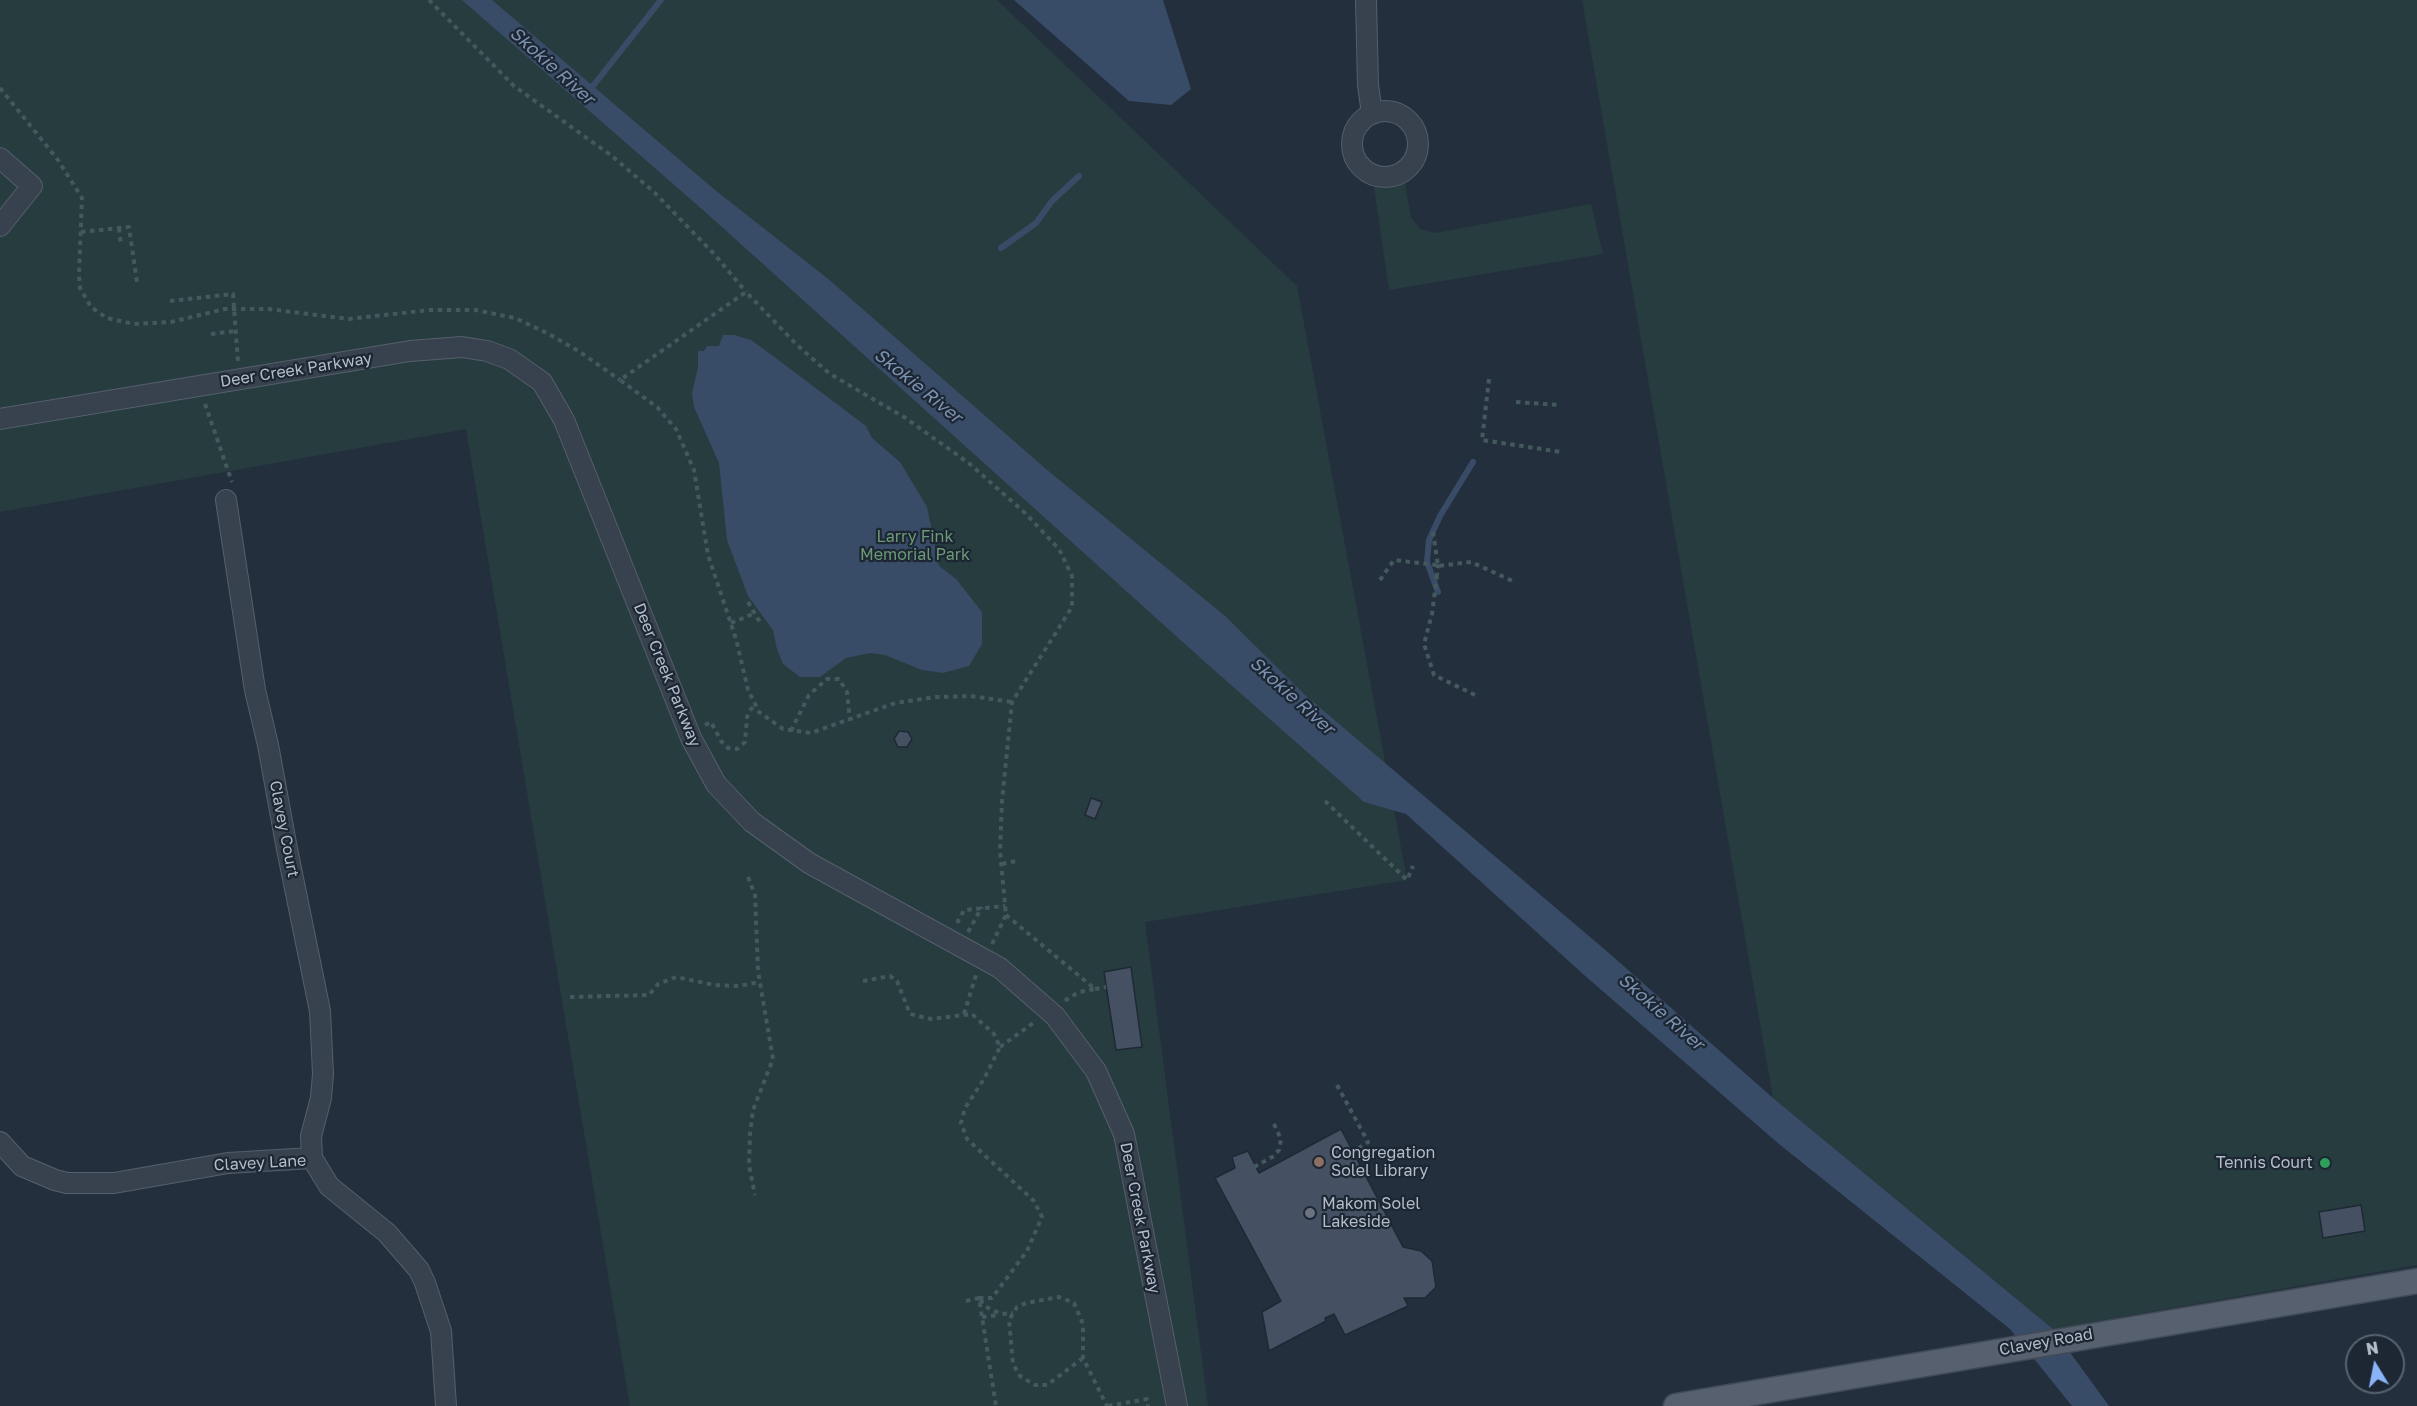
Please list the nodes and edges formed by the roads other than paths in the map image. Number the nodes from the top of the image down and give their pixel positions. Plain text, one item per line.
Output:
1 (1366, 0) edge
2 (1372, 114) dead end
3 (0, 158) edge
4 (0, 226) edge
5 (0, 419) edge
6 (230, 494) road end
7 (0, 1142) edge
8 (312, 1158) junction
9 (2417, 1281) edge
10 (446, 1406) edge
11 (1177, 1406) edge
12 (1676, 1406) edge

1 - 2 street
3 - 4 street
5 - 11 street, Deer Creek Parkway
6 - 8 street, Clavey Court
7 - 8 street, Clavey Lane
8 - 10 street, Clavey Lane
9 - 12 main road, Clavey Road

